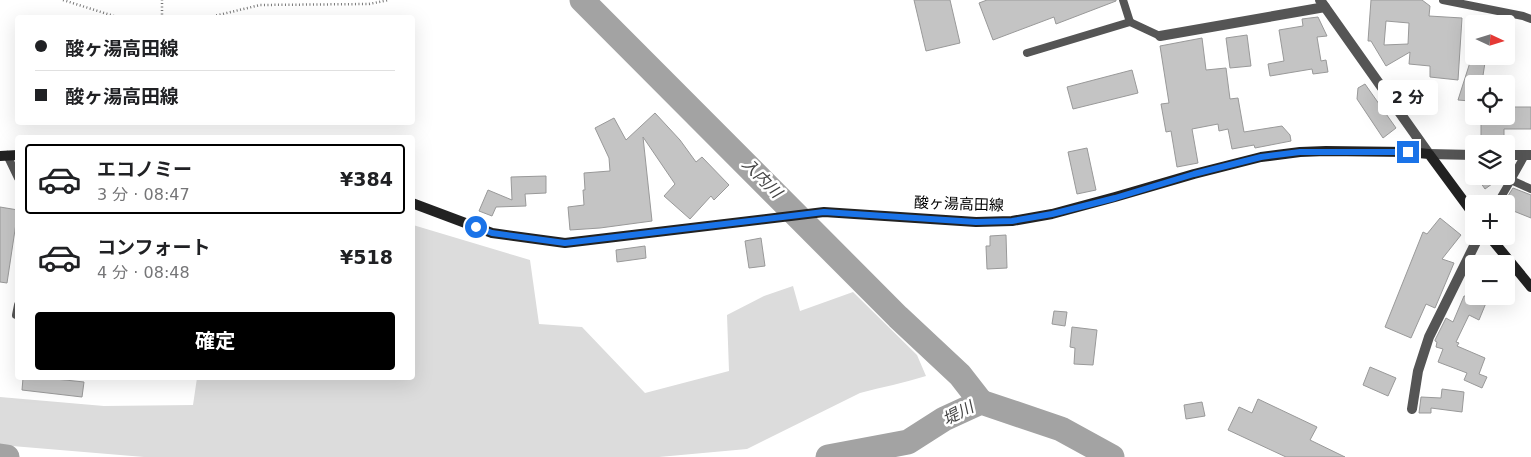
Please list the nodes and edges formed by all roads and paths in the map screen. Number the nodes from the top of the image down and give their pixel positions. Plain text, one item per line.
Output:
1 (63, 0) edge
2 (162, 0) edge
3 (389, 0) edge
4 (1123, 0) edge
5 (1443, 0) edge
6 (1322, 4) edge
7 (110, 15) edge
8 (162, 15) edge
9 (218, 15) edge
10 (1531, 19) edge
11 (1130, 22) junction
12 (1160, 36) joint
13 (1027, 52) dead end
14 (1429, 154) junction
15 (8, 155) edge
16 (1465, 155) edge
17 (1515, 155) edge
18 (1528, 155) edge
19 (15, 171) edge
20 (1515, 174) edge
21 (1515, 182) edge
22 (1531, 189) edge
23 (1465, 202) edge
24 (415, 204) edge
25 (1475, 245) edge
26 (1496, 245) edge
27 (1531, 287) edge
28 (1412, 409) dead end

1 - 7 path
2 - 8 path
3 - 9 path
4 - 11 lane
5 - 10 lane
6 - 12 street
6 - 14 street
11 - 12 lane
11 - 13 lane
14 - 16 street
14 - 23 main road
14 - 24 main road, 酸ヶ湯高田線
15 - 19 lane
17 - 18 street
18 - 20 lane
21 - 22 lane
25 - 28 street
26 - 27 main road

